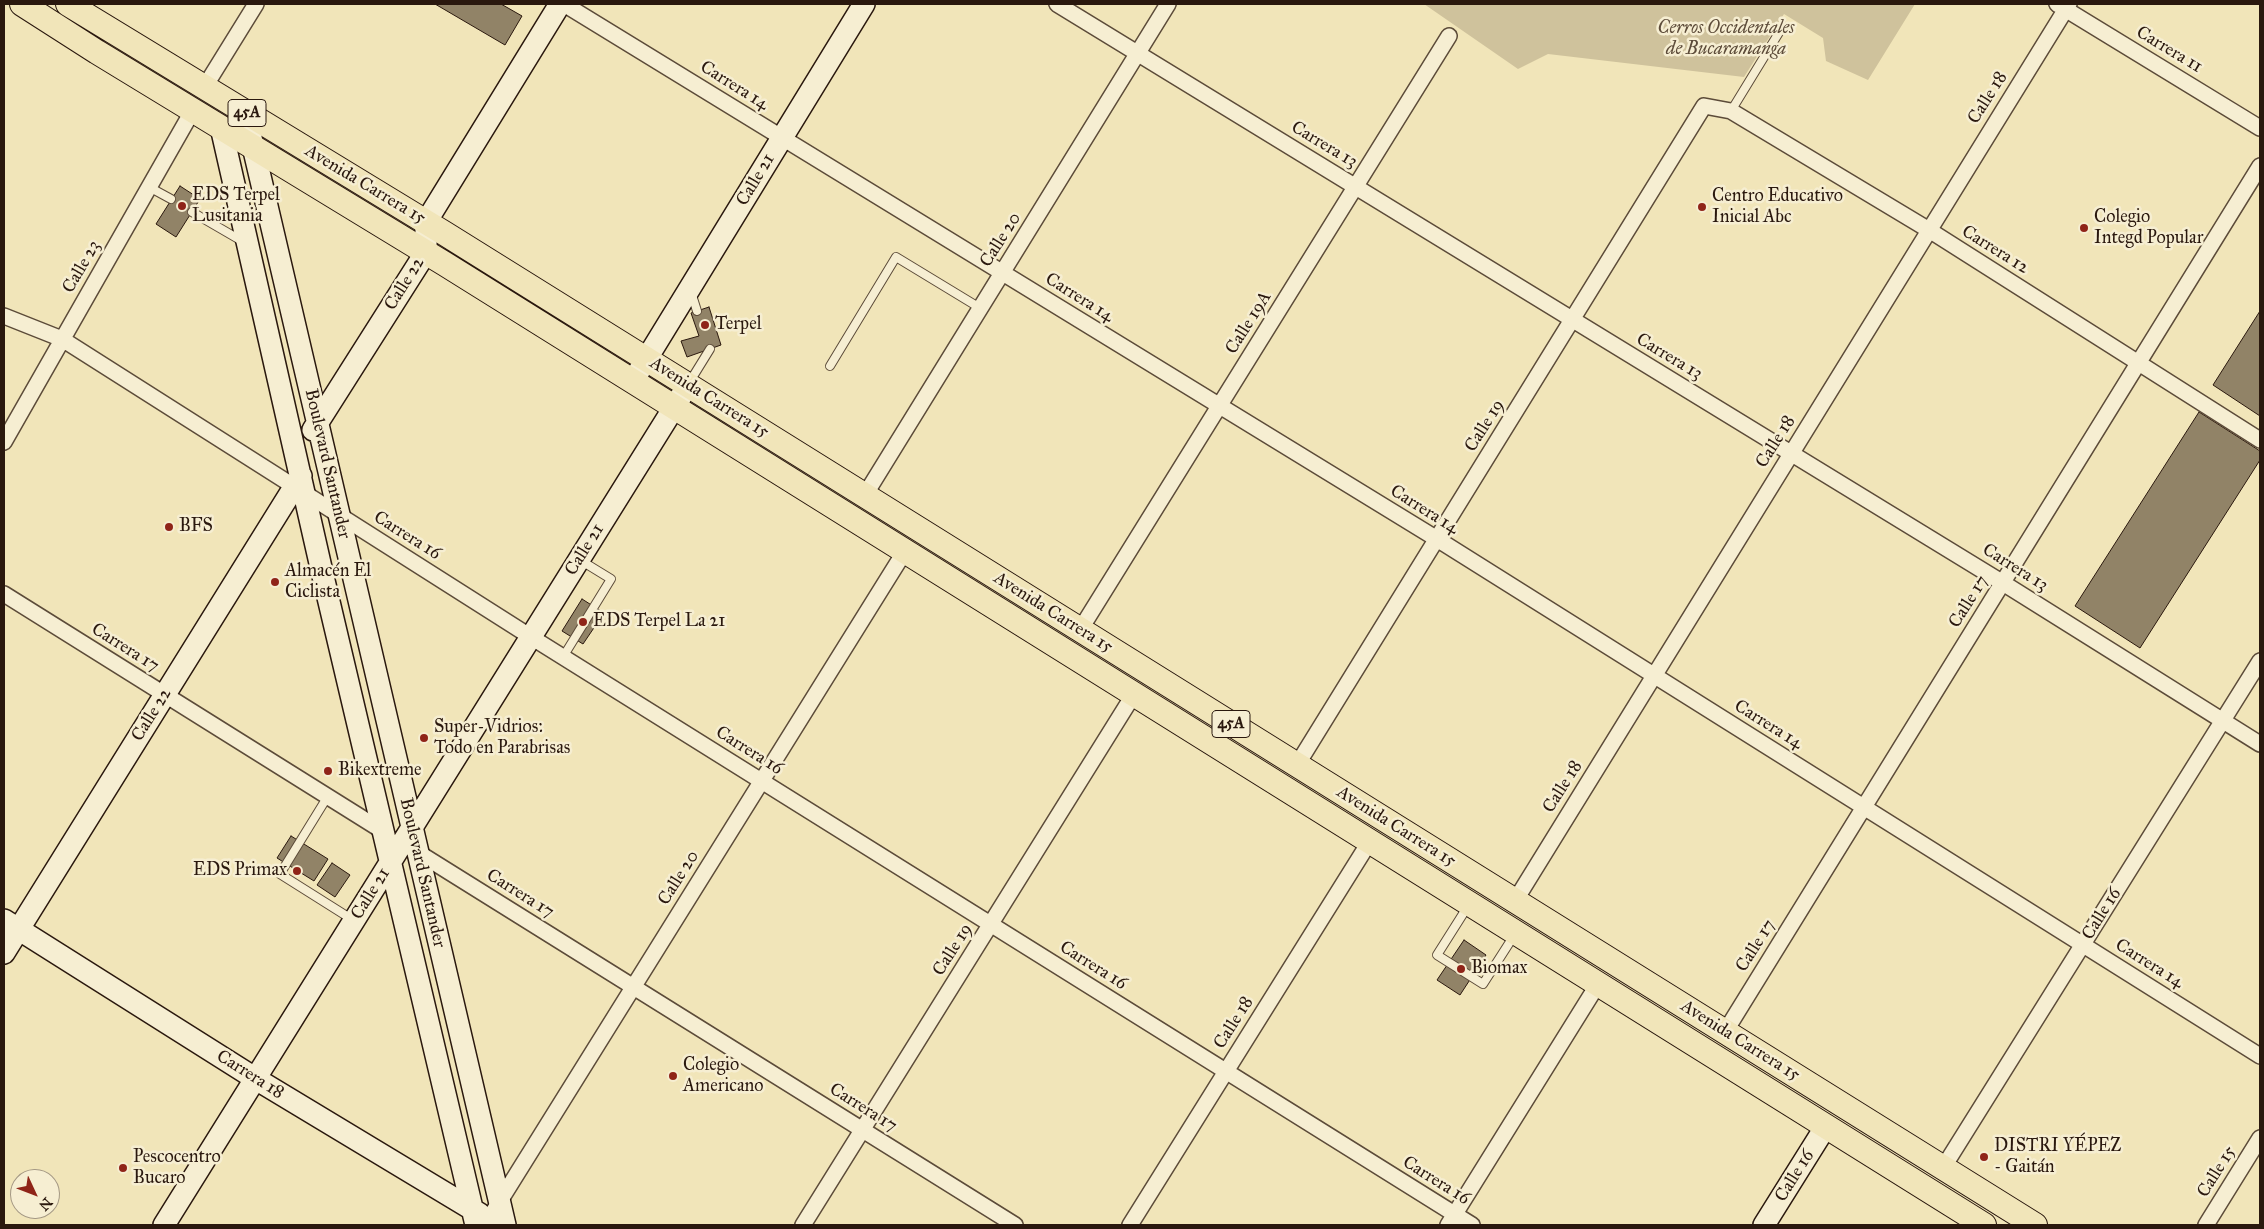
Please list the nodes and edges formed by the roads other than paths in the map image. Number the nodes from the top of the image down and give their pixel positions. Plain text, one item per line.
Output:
1 (22, 4) edge
2 (68, 4) edge
3 (256, 4) edge
4 (560, 4) edge
5 (564, 4) edge
6 (864, 4) edge
7 (1057, 4) edge
8 (1168, 4) edge
9 (2064, 5) edge
10 (1783, 26) dead end
11 (1449, 36) dead end
12 (1138, 53) junction
13 (204, 88) junction
14 (1704, 106) joint
15 (193, 110) junction
16 (1731, 111) junction
17 (245, 112) junction
18 (221, 127) junction
19 (2260, 128) edge
20 (782, 138) junction
21 (252, 146) junction
22 (2260, 166) edge
23 (149, 187) junction
24 (1355, 187) junction
25 (171, 199) dead end
26 (192, 212) dead end
27 (426, 222) junction
28 (1929, 230) junction
29 (248, 244) junction
30 (426, 252) junction
31 (1002, 273) junction
32 (690, 288) junction
33 (980, 308) junction
34 (697, 311) dead end
35 (4, 316) edge
36 (1572, 320) junction
37 (62, 340) junction
38 (710, 349) dead end
39 (646, 359) junction
40 (2138, 363) junction
41 (830, 366) dead end
42 (633, 381) junction
43 (688, 385) junction
44 (1219, 406) junction
45 (674, 407) junction
46 (317, 423) junction
47 (2260, 440) edge
48 (4, 442) edge
49 (1791, 453) junction
50 (299, 478) junction
51 (865, 496) junction
52 (339, 515) junction
53 (1437, 539) junction
54 (905, 551) junction
55 (579, 560) junction
56 (2003, 583) junction
57 (4, 594) edge
58 (1080, 630) junction
59 (531, 637) junction
60 (563, 657) junction
61 (2260, 661) edge
62 (1654, 676) junction
63 (1134, 694) junction
64 (165, 695) junction
65 (2223, 721) junction
66 (2260, 744) edge
67 (1297, 765) junction
68 (762, 781) junction
69 (328, 796) junction
70 (1864, 807) junction
71 (383, 831) junction
72 (410, 841) junction
73 (1370, 841) junction
74 (391, 862) junction
75 (1515, 901) junction
76 (1470, 904) junction
77 (354, 920) junction
78 (11, 924) edge
79 (991, 924) junction
80 (1516, 933) junction
81 (2083, 944) junction
82 (4, 953) edge
83 (1598, 984) junction
84 (634, 987) junction
85 (1725, 1032) junction
86 (2260, 1056) edge
87 (1226, 1071) junction
88 (256, 1079) junction
89 (1826, 1126) junction
90 (863, 1130) junction
91 (2260, 1138) edge
92 (1943, 1168) junction
93 (490, 1219) edge
94 (1451, 1220) edge
95 (164, 1225) edge
96 (803, 1225) edge
97 (1015, 1225) edge
98 (1130, 1225) edge
99 (1472, 1225) edge
100 (1764, 1225) edge
101 (1984, 1225) edge
102 (2035, 1225) edge
103 (2206, 1225) edge

1 - 15 main road, Avenida Carrera 15 / 45A
2 - 13 main road, Avenida Carrera 15 / 45A
3 - 13 street
4 - 27 street
5 - 20 street, Carrera 14
6 - 20 street, Calle 21
7 - 12 street, Carrera 13
8 - 12 street, Calle 20
9 - 19 street, Carrera 11
9 - 28 street, Calle 18
10 - 16 lane
11 - 24 street, Calle 19A
12 - 24 street, Carrera 13
12 - 31 street, Calle 20
13 - 17 main road, Avenida Carrera 15 / 45A
14 - 16 street, Carrera 12
14 - 36 street, Calle 19
15 - 18 main road, Avenida Carrera 15 / 45A
15 - 23 street, Calle 23
16 - 28 street, Carrera 12
17 - 21 street, Boulevard Santander
17 - 27 main road, Avenida Carrera 15 / 45A
18 - 21 main road, Avenida Carrera 15 / 45A
18 - 29 street, Boulevard Santander
20 - 31 street, Carrera 14
20 - 32 street, Calle 21
21 - 30 main road, Avenida Carrera 15 / 45A
21 - 46 street, Boulevard Santander
22 - 40 street, Calle 17
23 - 25 lane
23 - 37 street, Calle 23
24 - 36 street, Carrera 13
24 - 44 street, Calle 19A
26 - 29 lane
27 - 30 street, Calle 22
27 - 39 main road, Avenida Carrera 15 / 45A
28 - 40 street, Carrera 12
28 - 49 street, Calle 18
29 - 50 street, Boulevard Santander
30 - 42 main road, Avenida Carrera 15 / 45A
30 - 46 street, Calle 22
31 - 33 street, Calle 20
31 - 44 street, Carrera 14
32 - 34 lane
32 - 39 street, Calle 21
33 - 41 lane
33 - 51 street, Calle 20
35 - 37 street, Carrera 16
36 - 49 street, Carrera 13
36 - 53 street, Calle 19
37 - 48 street, Calle 23
37 - 50 street, Carrera 16
38 - 43 lane
39 - 42 street, Calle 21
39 - 43 main road, Avenida Carrera 15 / 45A
40 - 47 street, Carrera 12
40 - 56 street, Calle 17
42 - 45 main road, Avenida Carrera 15 / 45A
43 - 45 street, Calle 21
43 - 51 main road, Avenida Carrera 15 / 45A
44 - 53 street, Carrera 14
44 - 58 street, Calle 19A
45 - 54 main road, Avenida Carrera 15 / 45A
45 - 55 street, Calle 21
46 - 50 street, Calle 22
46 - 52 street, Boulevard Santander
49 - 56 street, Carrera 13
49 - 62 street, Calle 18
50 - 52 street, Carrera 16
50 - 64 street, Calle 22
50 - 71 street, Boulevard Santander
51 - 58 main road, Avenida Carrera 15 / 45A
52 - 59 street, Carrera 16
52 - 72 street, Boulevard Santander
53 - 62 street, Carrera 14
53 - 67 street, Calle 19
54 - 63 main road, Avenida Carrera 15 / 45A
54 - 68 street, Calle 20
55 - 59 street, Calle 21
55 - 60 lane
56 - 65 street, Carrera 13
56 - 70 street, Calle 17
57 - 64 street, Carrera 17
58 - 67 main road, Avenida Carrera 15 / 45A
59 - 60 street, Carrera 16
59 - 72 street, Calle 21
60 - 68 street, Carrera 16
61 - 65 street, Calle 16
62 - 70 street, Carrera 14
62 - 75 street, Calle 18
63 - 73 main road, Avenida Carrera 15 / 45A
63 - 79 street, Calle 19
64 - 69 street, Carrera 17
64 - 78 street, Calle 22
65 - 66 street, Carrera 13
65 - 81 street, Calle 16
67 - 75 main road, Avenida Carrera 15 / 45A
68 - 79 street, Carrera 16
68 - 84 street, Calle 20
69 - 71 street, Carrera 17
69 - 77 lane
70 - 81 street, Carrera 14
70 - 85 street, Calle 17
71 - 72 street, Carrera 17
71 - 74 street, Boulevard Santander
72 - 74 street, Calle 21
72 - 84 street, Carrera 17
72 - 93 street, Boulevard Santander
73 - 76 main road, Avenida Carrera 15 / 45A
73 - 87 street, Calle 18
74 - 77 street, Calle 21
74 - 93 street, Boulevard Santander
75 - 85 main road, Avenida Carrera 15 / 45A
76 - 80 main road, Avenida Carrera 15 / 45A
76 - 80 lane
77 - 88 street, Calle 21
78 - 82 street, Calle 22
78 - 88 street, Carrera 18
79 - 87 street, Carrera 16
79 - 90 street, Calle 19
80 - 83 main road, Avenida Carrera 15 / 45A
81 - 86 street, Carrera 14
81 - 92 street, Calle 16
83 - 89 main road, Avenida Carrera 15 / 45A
83 - 94 street
84 - 90 street, Carrera 17
84 - 93 street, Calle 20
85 - 92 main road, Avenida Carrera 15 / 45A
87 - 94 street, Carrera 16
87 - 98 street, Calle 18
88 - 93 street, Carrera 18
88 - 95 street, Calle 21
89 - 100 street, Calle 16
89 - 101 main road, Avenida Carrera 15 / 45A
90 - 96 street, Calle 19
90 - 97 street, Carrera 17
91 - 103 street, Calle 15
92 - 102 main road, Avenida Carrera 15 / 45A
94 - 99 street, Carrera 16

